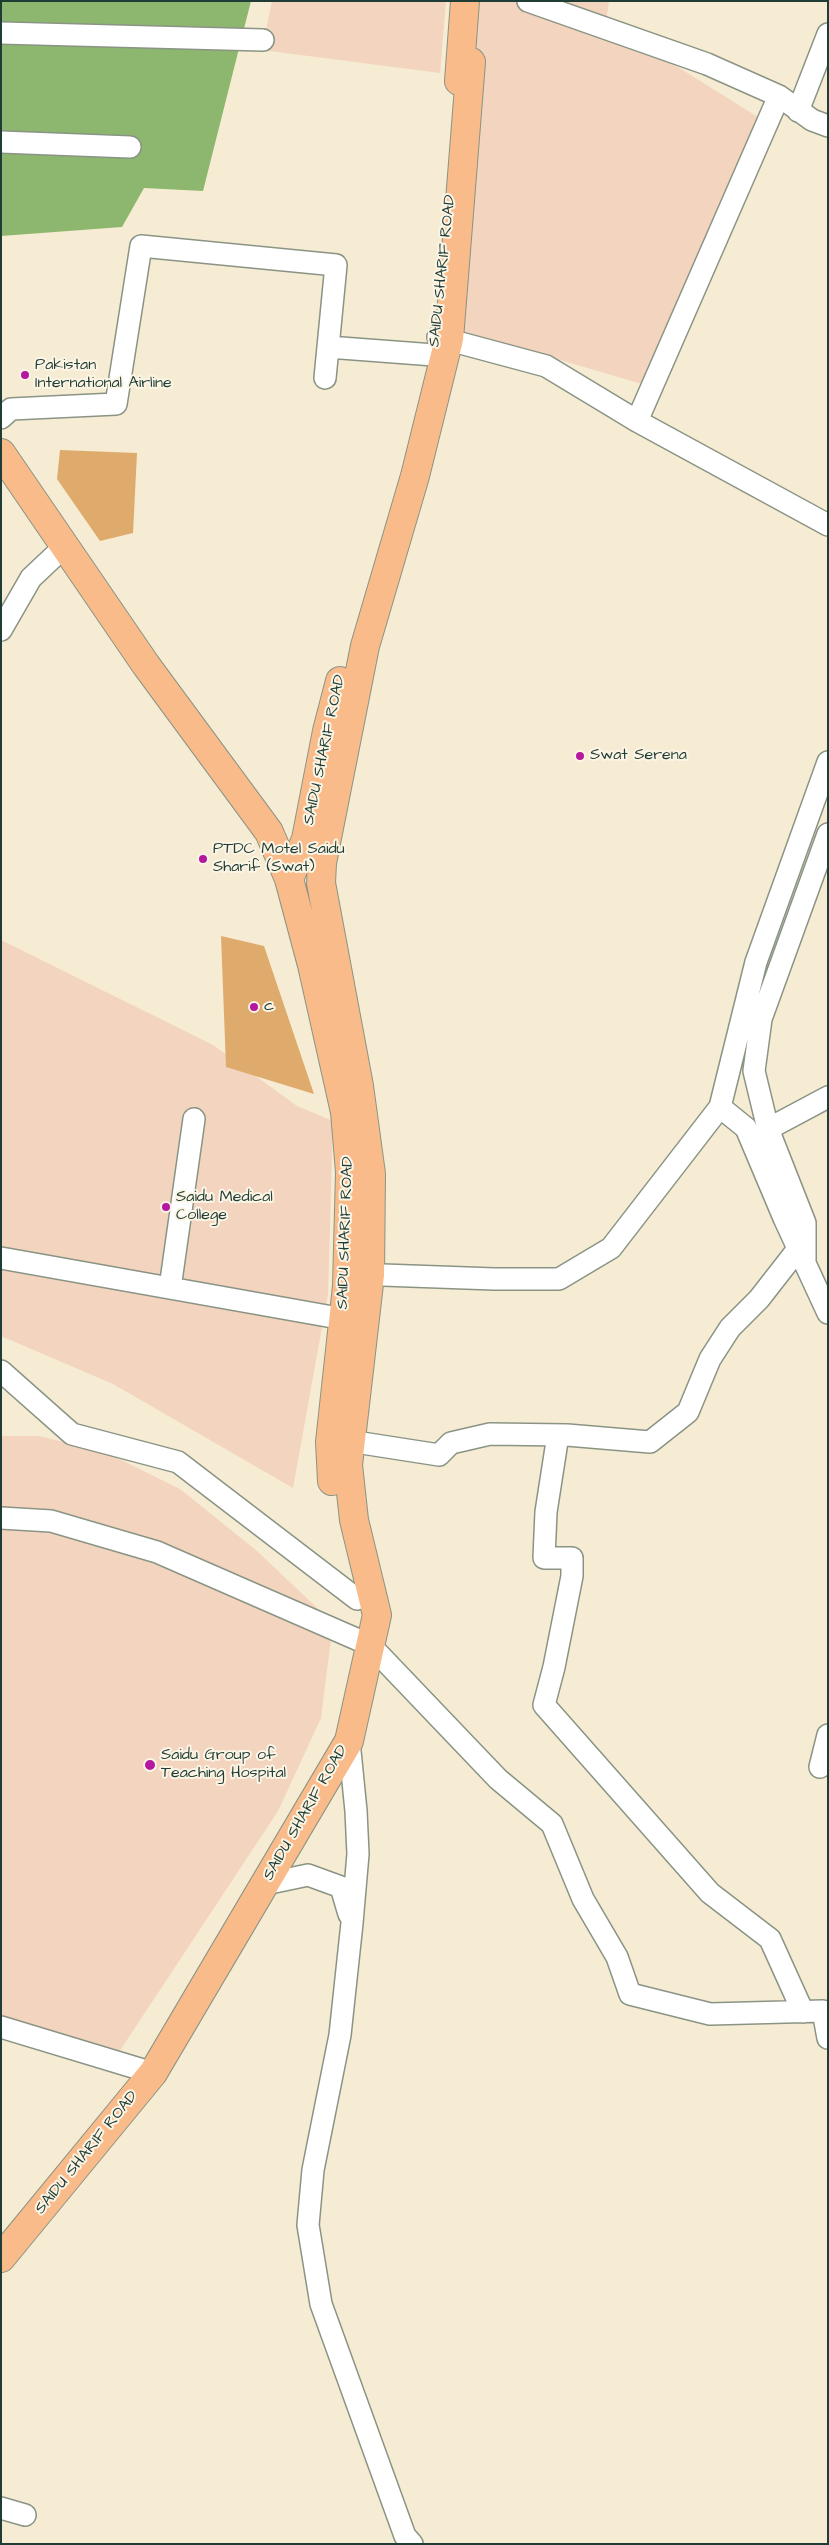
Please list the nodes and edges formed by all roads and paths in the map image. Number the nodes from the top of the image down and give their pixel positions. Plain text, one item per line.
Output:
1 (465, 1) edge
2 (528, 1) edge
3 (1, 33) edge
4 (828, 34) edge
5 (263, 40) dead end
6 (779, 96) junction
7 (798, 111) junction
8 (828, 126) edge
9 (1, 142) edge
10 (130, 146) dead end
11 (440, 344) junction
12 (328, 347) junction
13 (325, 378) dead end
14 (1, 418) edge
15 (637, 421) junction
16 (1, 453) edge
17 (409, 474) junction
18 (828, 525) edge
19 (65, 546) junction
20 (1, 630) edge
21 (828, 762) edge
22 (306, 839) junction
23 (826, 846) edge
24 (289, 880) junction
25 (321, 883) junction
26 (349, 1087) junction
27 (828, 1097) edge
28 (720, 1107) junction
29 (194, 1119) dead end
30 (768, 1128) junction
31 (802, 1255) junction
32 (1, 1258) edge
33 (359, 1274) junction
34 (170, 1288) junction
35 (828, 1313) edge
36 (344, 1319) junction
37 (1, 1371) edge
38 (558, 1435) junction
39 (349, 1441) junction
40 (1, 1518) edge
41 (357, 1599) junction
42 (370, 1645) junction
43 (828, 1735) edge
44 (349, 1741) junction
45 (820, 1767) dead end
46 (265, 1884) junction
47 (352, 1923) junction
48 (803, 2012) junction
49 (1, 2027) edge
50 (828, 2038) edge
51 (152, 2073) junction
52 (1, 2258) edge
53 (1, 2508) edge
54 (25, 2515) dead end
55 (407, 2541) edge

1 - 11 main road
2 - 6 street
3 - 5 street
4 - 7 street
6 - 7 street
6 - 15 street
7 - 8 street
9 - 10 street
11 - 12 street
11 - 15 street
11 - 17 main road
12 - 13 street
12 - 14 street
15 - 18 street
16 - 19 main road
17 - 22 main road, SAIDU SHARIF ROAD
17 - 25 main road
19 - 20 street
19 - 24 main road
21 - 28 street
22 - 24 main road, SAIDU SHARIF ROAD
22 - 25 main road
23 - 30 street
24 - 26 main road
25 - 26 main road
26 - 33 main road
27 - 30 street
28 - 31 street
28 - 33 street
29 - 34 street
30 - 31 street
31 - 35 street
31 - 38 street
32 - 34 street
33 - 36 main road, SAIDU SHARIF ROAD
33 - 39 main road
34 - 36 street
36 - 41 main road, SAIDU SHARIF ROAD
37 - 41 street
38 - 39 street
38 - 48 street
39 - 42 main road
40 - 42 street
41 - 42 main road, SAIDU SHARIF ROAD
42 - 44 main road, SAIDU SHARIF ROAD
42 - 48 street
43 - 45 street
44 - 46 main road, SAIDU SHARIF ROAD
44 - 47 street
46 - 47 street
46 - 51 main road, SAIDU SHARIF ROAD
47 - 55 street
48 - 50 street
49 - 51 street
51 - 52 main road, SAIDU SHARIF ROAD
53 - 54 street

